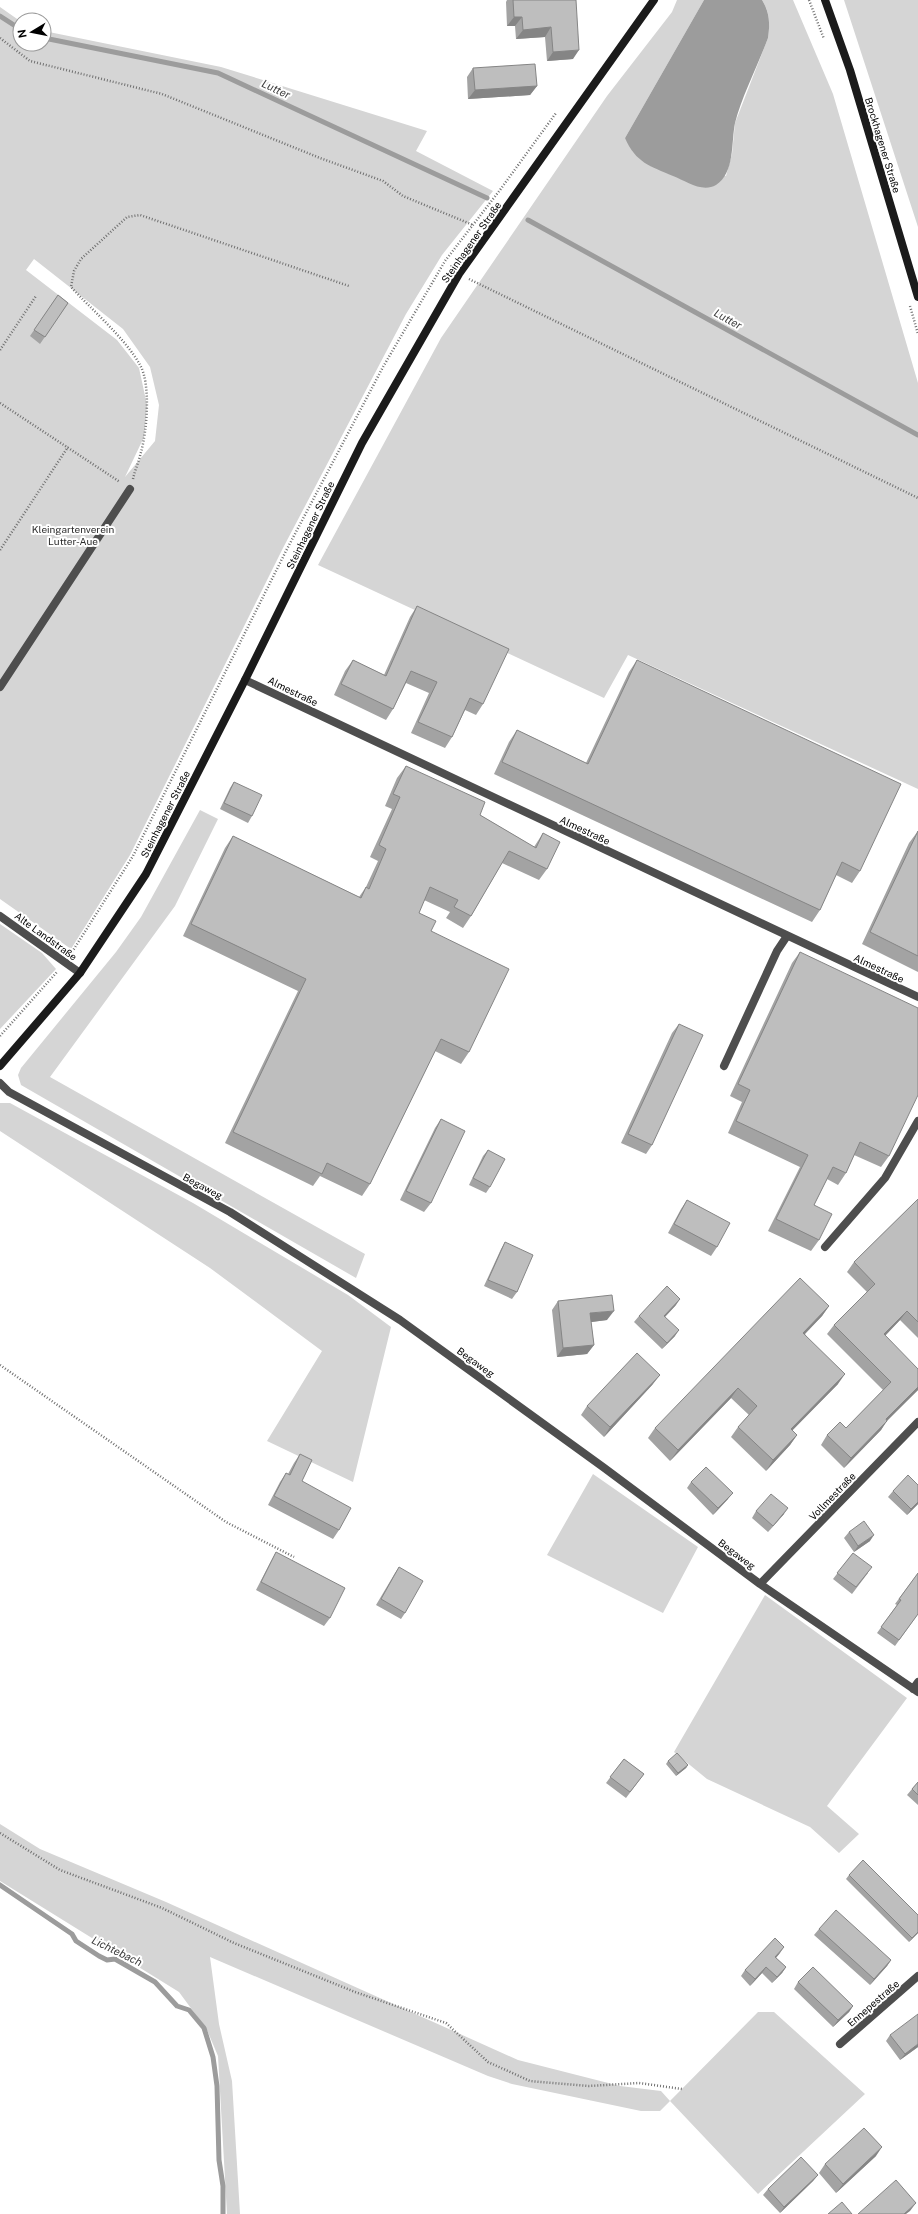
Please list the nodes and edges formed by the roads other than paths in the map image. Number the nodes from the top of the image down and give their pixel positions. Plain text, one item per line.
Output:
1 (654, 0) edge
2 (825, 0) edge
3 (918, 296) edge
4 (130, 489) road end
5 (245, 680) junction
6 (0, 687) edge
7 (0, 916) edge
8 (787, 936) junction
9 (80, 973) junction
10 (918, 997) edge
11 (0, 1066) edge
12 (724, 1066) dead end
13 (0, 1084) edge
14 (918, 1121) edge
15 (825, 1247) edge
16 (918, 1422) edge
17 (760, 1584) junction
18 (916, 1687) edge
19 (918, 1976) edge
20 (840, 2044) dead end

1 - 5 main road, Steinhagener Straße
2 - 3 main road, Brockhagener Straße
4 - 6 street
5 - 8 street, Almestraße
5 - 9 main road, Steinhagener Straße
7 - 9 street, Alte Landstraße
8 - 10 street, Almestraße
8 - 12 street
9 - 11 main road, Steinhagener Straße
13 - 17 street, Begaweg
14 - 15 street
16 - 17 street, Vollmestraße
17 - 18 street, Begaweg
19 - 20 street, Ennepestraße

